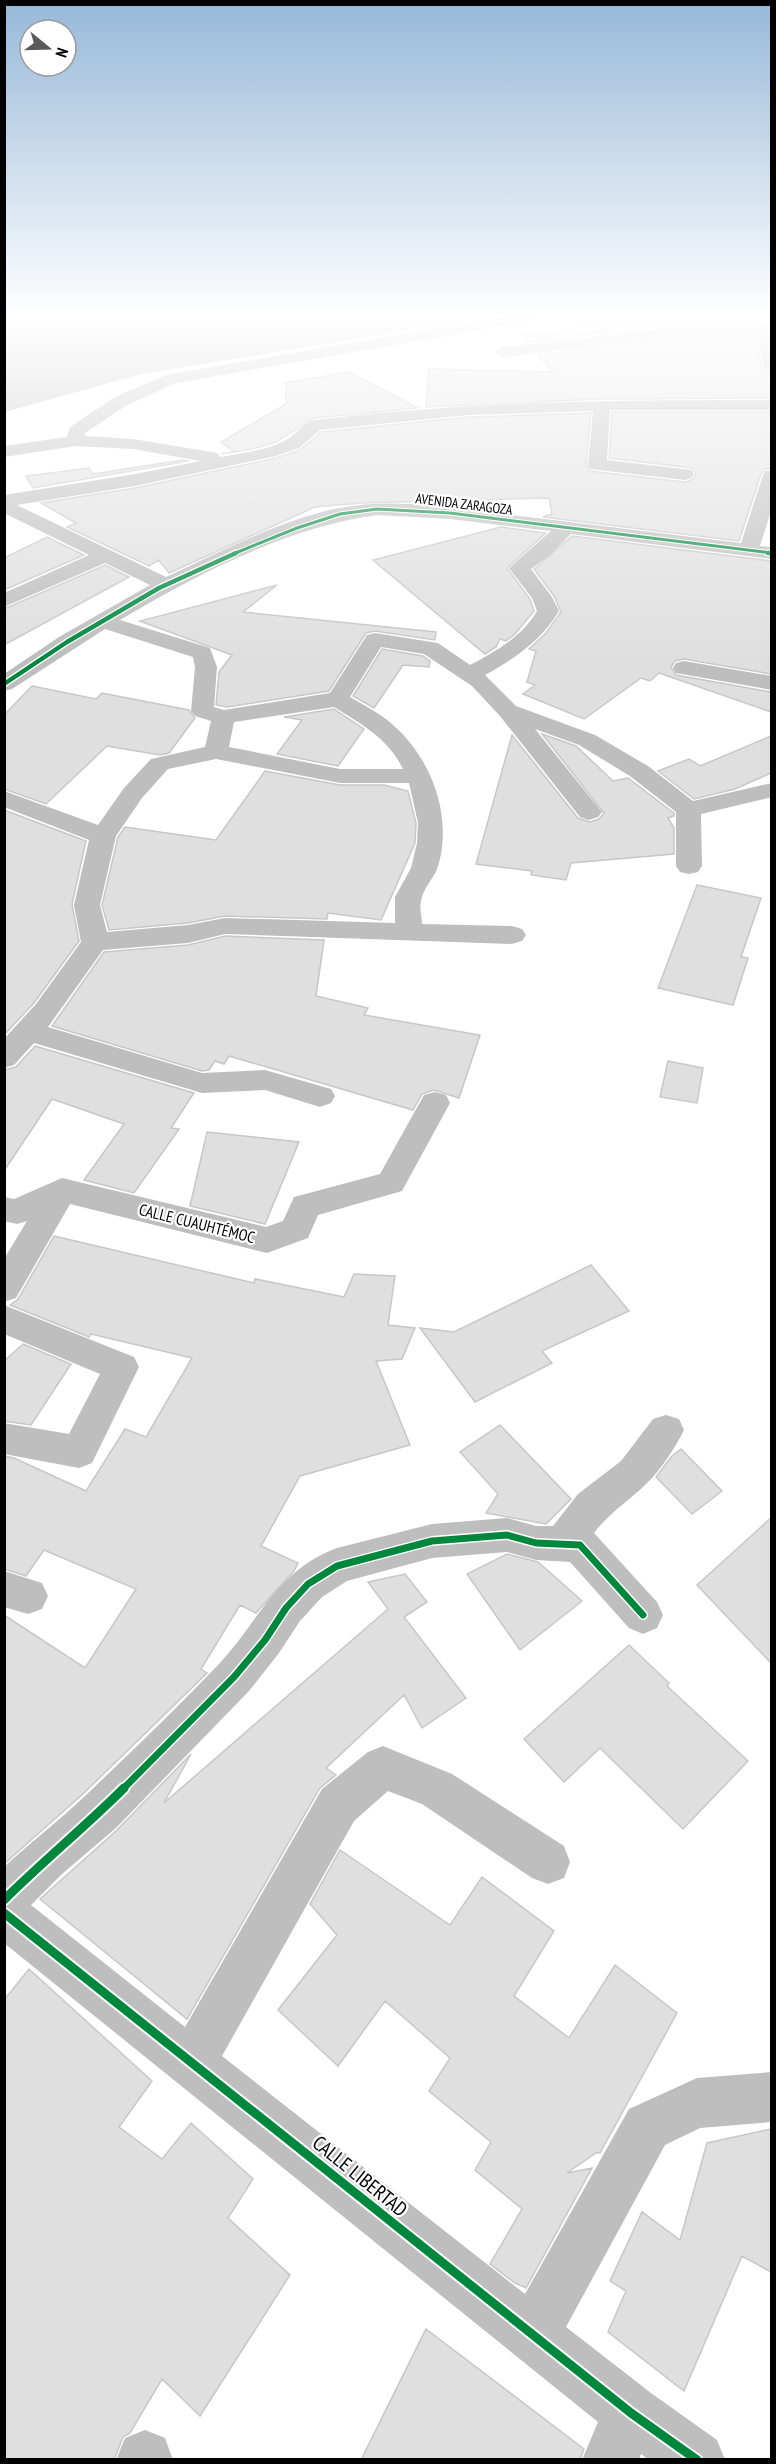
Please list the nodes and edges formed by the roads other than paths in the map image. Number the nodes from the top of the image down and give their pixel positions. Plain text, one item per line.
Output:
1 (81, 428) edge
2 (312, 428) edge
3 (600, 428) edge
4 (76, 441) junction
5 (4, 452) edge
6 (230, 460) junction
7 (685, 474) dead end
8 (771, 475) edge
9 (4, 503) edge
10 (565, 528) junction
11 (749, 550) junction
12 (771, 553) edge
13 (105, 556) junction
14 (167, 585) junction
15 (4, 601) edge
16 (103, 621) junction
17 (684, 668) dead end
18 (470, 674) junction
19 (771, 683) edge
20 (4, 684) edge
21 (338, 699) junction
22 (508, 711) junction
23 (223, 717) junction
24 (216, 752) junction
25 (418, 776) junction
26 (771, 790) edge
27 (4, 798) edge
28 (688, 810) junction
29 (589, 812) dead end
30 (103, 836) junction
31 (689, 866) dead end
32 (406, 933) junction
33 (512, 935) dead end
34 (95, 942) junction
35 (28, 1031) junction
36 (4, 1058) edge
37 (320, 1096) dead end
38 (435, 1102) dead end
39 (62, 1190) junction
40 (4, 1209) edge
41 (4, 1289) edge
42 (4, 1319) edge
43 (666, 1430) dead end
44 (4, 1438) edge
45 (562, 1544) junction
46 (643, 1615) dead end
47 (548, 1862) dead end
48 (4, 1900) edge
49 (4, 1913) edge
50 (192, 2062) junction
51 (771, 2097) edge
52 (532, 2334) junction
53 (621, 2436) edge
54 (698, 2460) edge

1 - 4 street
2 - 6 street
3 - 7 street
4 - 5 street
4 - 6 street
6 - 9 street
8 - 11 street
9 - 13 street
10 - 11 street, AVENIDA ZARAGOZA
10 - 14 street, AVENIDA ZARAGOZA
10 - 18 street
11 - 12 street, AVENIDA ZARAGOZA
13 - 14 street
13 - 15 street
14 - 16 street, AVENIDA ZARAGOZA
16 - 20 street, AVENIDA ZARAGOZA
16 - 23 street
17 - 19 street
18 - 21 street
18 - 22 street
21 - 23 street
21 - 25 street
22 - 28 street
22 - 29 street
23 - 24 street
24 - 25 street
24 - 30 street
25 - 32 street
26 - 28 street
27 - 30 street
28 - 31 street
30 - 34 street
32 - 33 street
32 - 34 street
34 - 35 street
35 - 36 street
35 - 37 street
38 - 39 street, CALLE CUAUHTÉMOC
39 - 40 street
39 - 41 street
42 - 44 street
43 - 45 street
45 - 46 street
45 - 48 street
47 - 50 street
49 - 50 street, CALLE LIBERTAD
50 - 52 street, CALLE LIBERTAD
51 - 52 street
52 - 53 street, CALLE LIBERTAD
53 - 54 street, CALLE LIBERTAD

